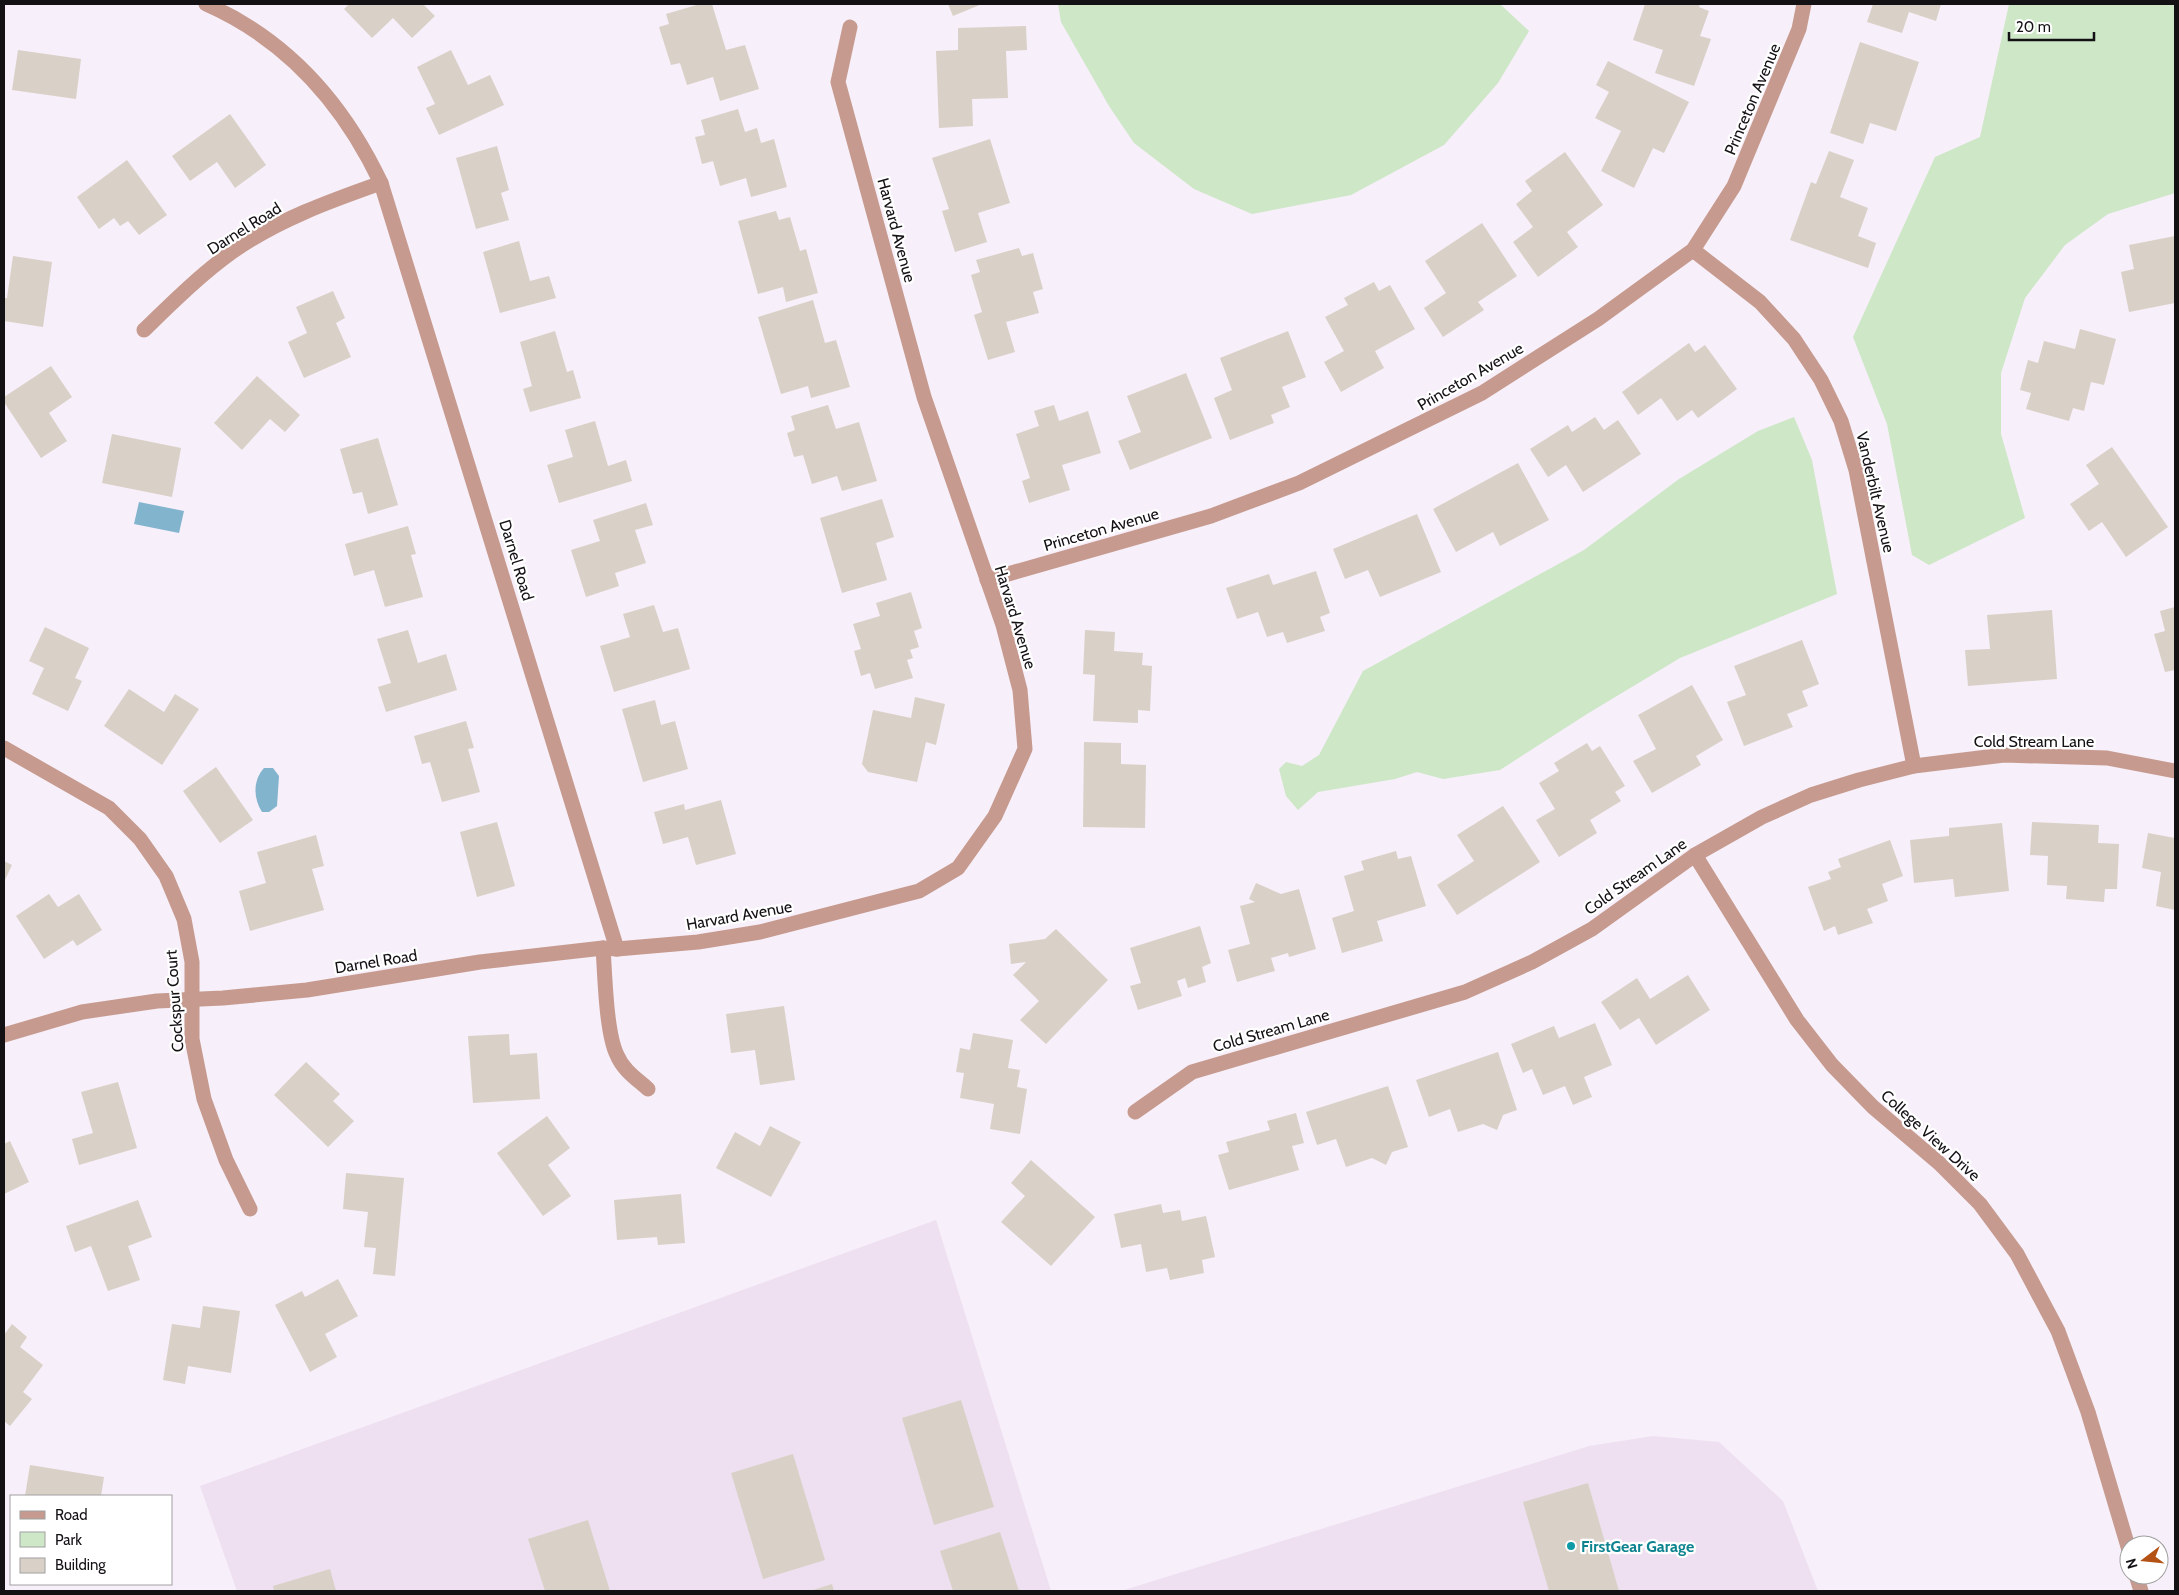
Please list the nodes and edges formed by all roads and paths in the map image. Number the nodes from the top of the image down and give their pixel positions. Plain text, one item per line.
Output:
1 (206, 4) edge
2 (1804, 4) edge
3 (850, 26) dead end
4 (381, 183) junction
5 (1693, 250) junction
6 (144, 330) dead end
7 (987, 580) junction
8 (4, 748) edge
9 (1914, 766) junction
10 (2175, 771) edge
11 (1695, 855) junction
12 (610, 948) junction
13 (192, 999) junction
14 (4, 1035) edge
15 (648, 1089) dead end
16 (1134, 1112) dead end
17 (250, 1208) dead end
18 (2125, 1535) edge

1 - 4 street, Darnel Road
2 - 5 street, Princeton Avenue
3 - 7 street, Harvard Avenue
4 - 6 street, Darnel Road
4 - 12 street, Darnel Road
5 - 7 street, Princeton Avenue
5 - 9 street, Vanderbilt Avenue
7 - 12 street, Harvard Avenue
8 - 13 street, Cockspur Court
9 - 10 street, Cold Stream Lane
9 - 11 street, Cold Stream Lane
11 - 16 street, Cold Stream Lane
11 - 18 street, College View Drive
12 - 13 street, Darnel Road
12 - 15 street, Darnel Road
13 - 14 street, Darnel Road
13 - 17 street, Cockspur Court

